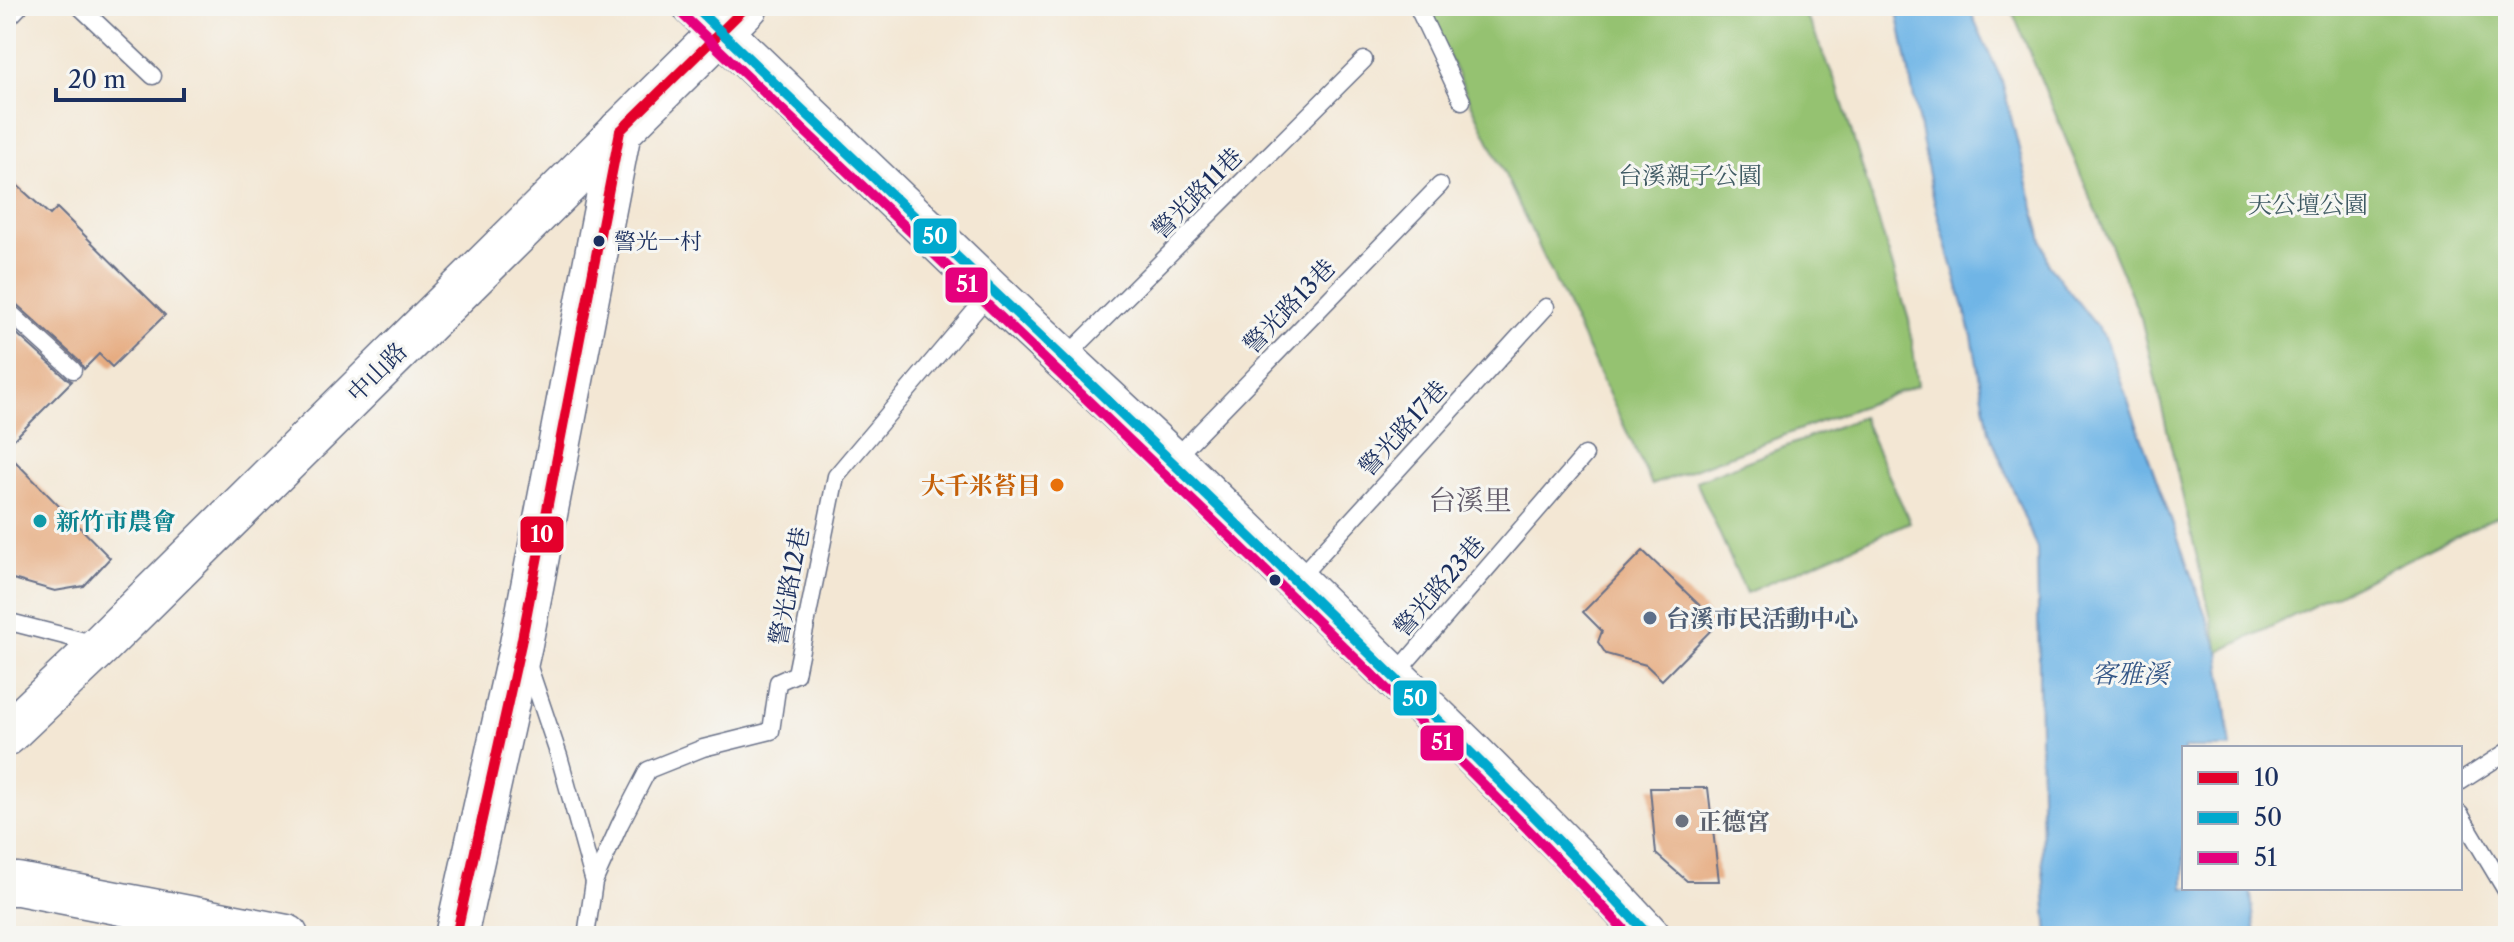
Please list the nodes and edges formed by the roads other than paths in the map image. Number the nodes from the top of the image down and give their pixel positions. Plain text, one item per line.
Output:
1 (20, 6) edge
2 (79, 6) edge
3 (1417, 6) edge
4 (720, 15) edge
5 (6, 21) edge
6 (1364, 60) dead end
7 (153, 76) dead end
8 (1462, 101) dead end
9 (620, 131) junction
10 (1440, 185) dead end
11 (991, 291) junction
12 (1546, 307) dead end
13 (6, 309) edge
14 (1064, 359) junction
15 (73, 370) dead end
16 (1585, 455) dead end
17 (1173, 461) junction
18 (1295, 582) junction
19 (6, 621) edge
20 (521, 644) junction
21 (101, 645) junction
22 (1393, 677) junction
23 (6, 735) edge
24 (2508, 751) edge
25 (2462, 781) edge
26 (2462, 817) edge
27 (10, 880) edge
28 (594, 882) junction
29 (2508, 894) edge
30 (287, 936) edge
31 (456, 936) edge
32 (586, 936) edge
33 (1649, 936) edge

1 - 5 lane
2 - 7 lane
3 - 8 lane
4 - 9 street, 中山路
4 - 11 street
6 - 14 lane, 警光路11巷
9 - 20 street
9 - 21 street, 中山路
10 - 17 lane, 警光路13巷
11 - 14 street
11 - 28 lane, 警光路12巷
12 - 18 lane, 警光路17巷
13 - 15 lane
14 - 17 street
16 - 22 lane, 警光路23巷
17 - 18 street
18 - 22 street
19 - 21 lane
20 - 28 lane
20 - 31 street
21 - 23 street, 中山路
22 - 33 street
24 - 25 lane
26 - 29 lane
27 - 30 street
28 - 32 lane

